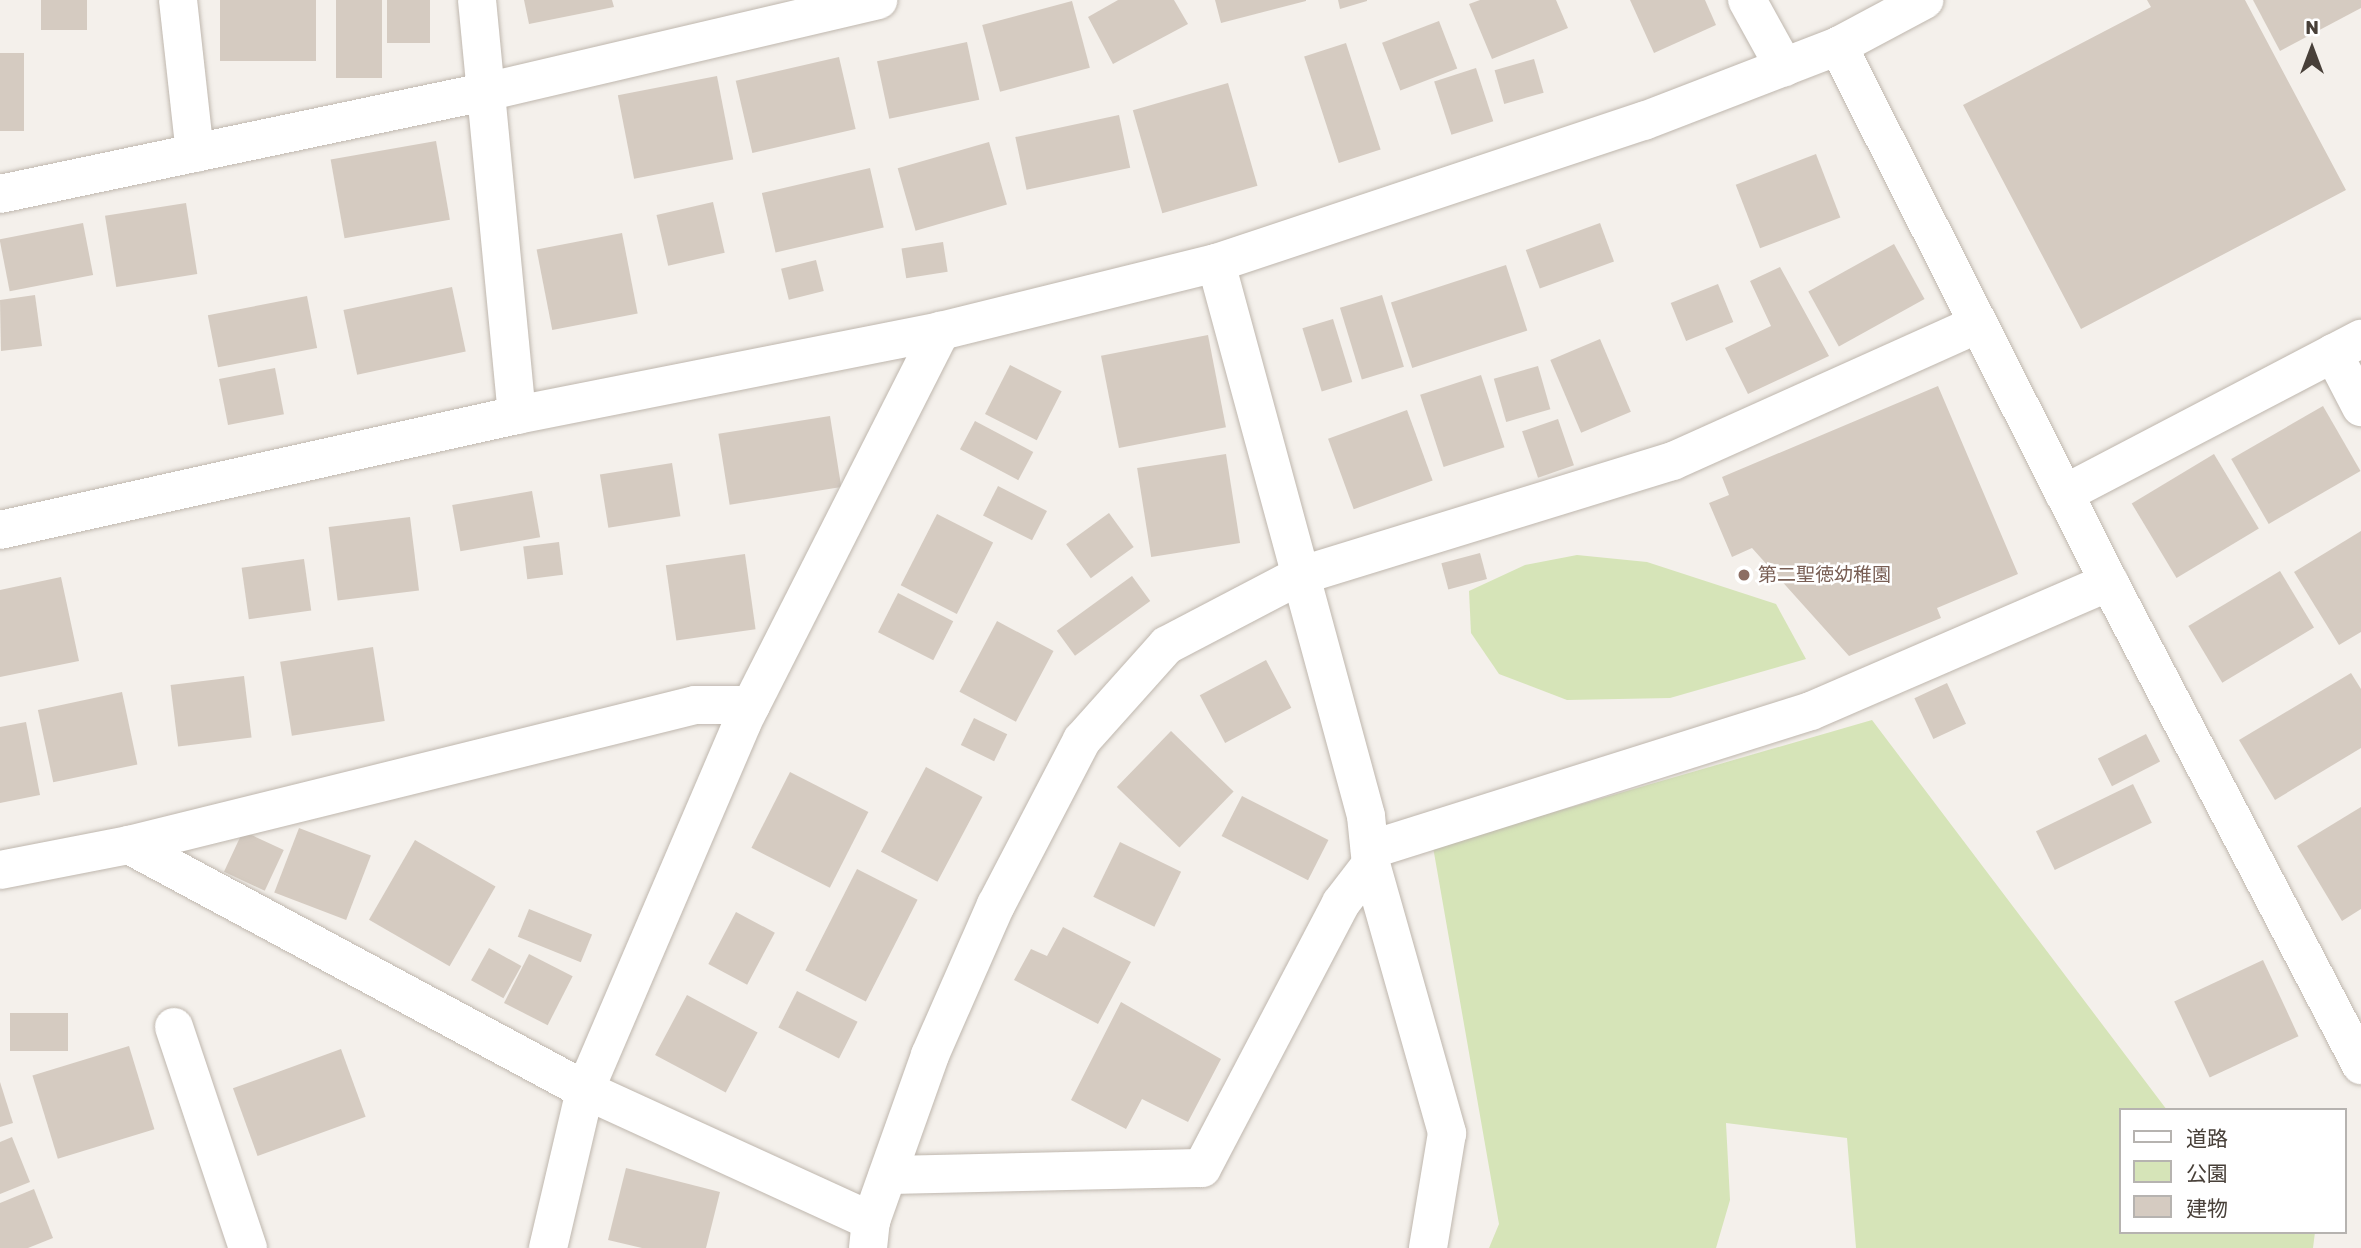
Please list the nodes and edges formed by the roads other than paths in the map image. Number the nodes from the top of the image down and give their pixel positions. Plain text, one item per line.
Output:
1 (178, 0) edge
2 (477, 0) edge
3 (878, 0) edge
4 (1747, 0) edge
5 (1924, 0) edge
6 (1838, 46) junction
7 (1784, 67) junction
8 (486, 92) junction
9 (195, 153) junction
10 (0, 194) edge
11 (1216, 263) junction
12 (1978, 324) junction
13 (941, 331) junction
14 (2347, 346) edge
15 (2361, 407) edge
16 (517, 415) junction
17 (2064, 494) junction
18 (0, 530) edge
19 (1299, 576) junction
20 (2109, 582) junction
21 (751, 705) junction
22 (129, 845) junction
23 (1371, 857) junction
24 (0, 870) edge
25 (174, 1027) dead end
26 (2361, 1065) edge
27 (585, 1090) junction
28 (888, 1175) junction
29 (870, 1234) edge
30 (248, 1248) edge
31 (548, 1248) edge
32 (1428, 1248) edge

1 - 9 street
2 - 8 street
3 - 8 street
4 - 7 street
5 - 6 street
6 - 7 street
6 - 12 street
7 - 11 street
8 - 9 street
8 - 16 street
9 - 10 street
11 - 13 street
11 - 19 street
12 - 17 street
12 - 19 street
13 - 16 street
13 - 21 street
14 - 15 street
14 - 17 street
16 - 18 street
17 - 20 street
19 - 23 street
19 - 28 street
20 - 23 street
20 - 26 street
21 - 22 street
21 - 27 street
22 - 24 street
22 - 27 street
23 - 28 street
23 - 32 street
25 - 30 street
27 - 29 street
27 - 31 street
28 - 29 street

